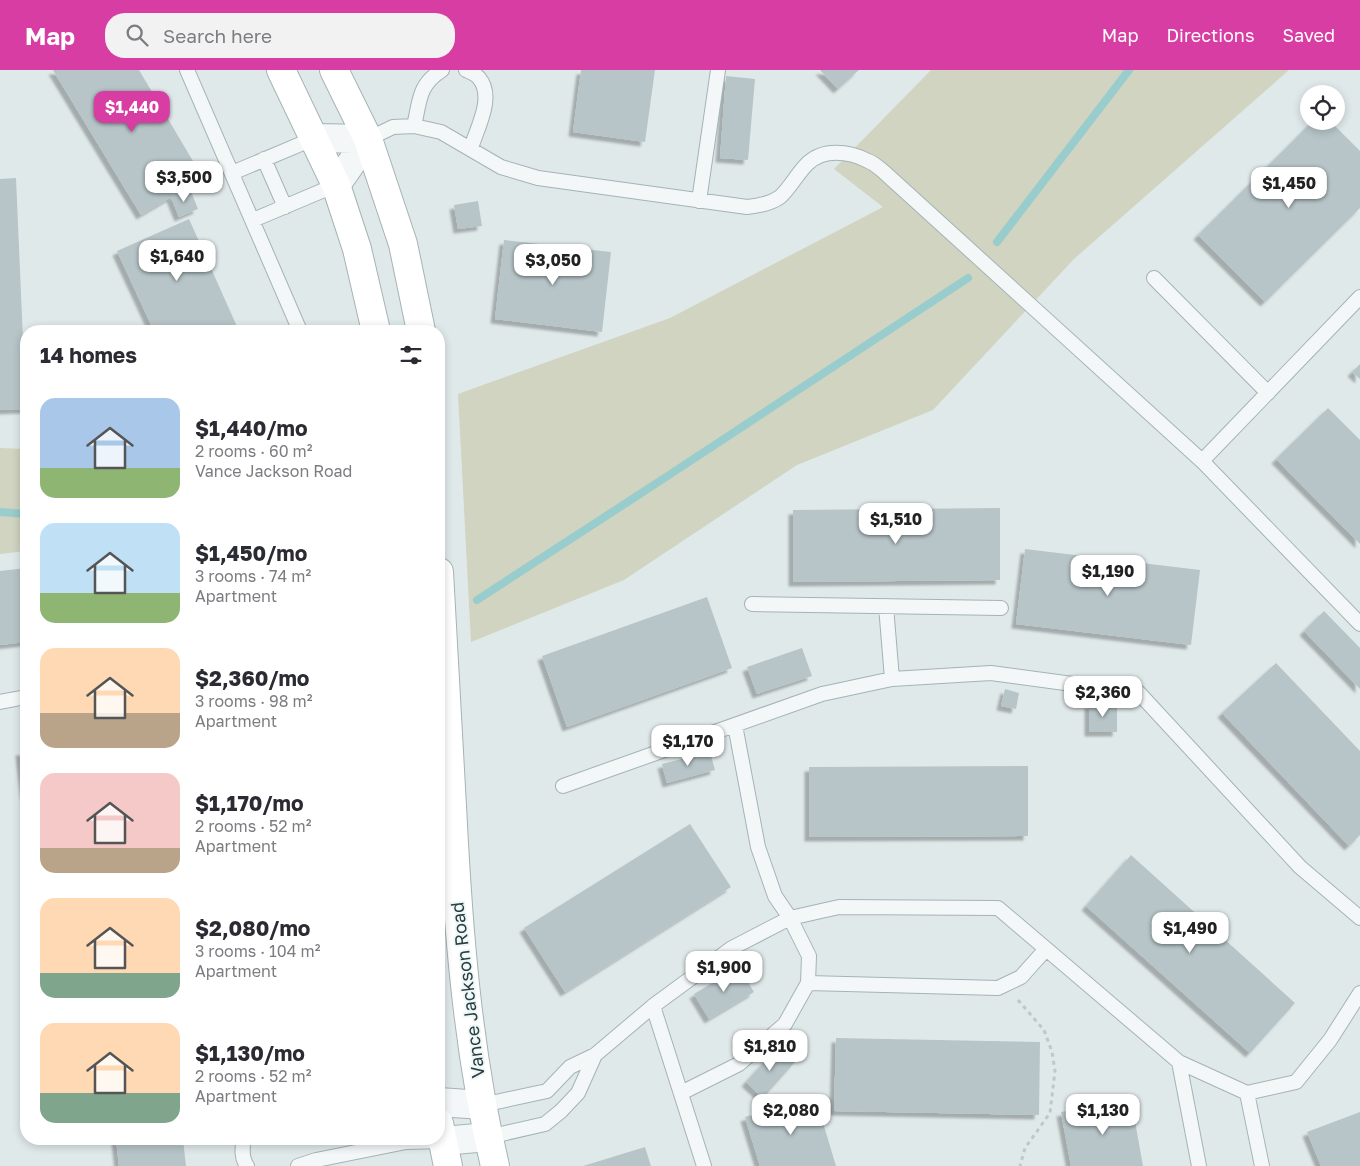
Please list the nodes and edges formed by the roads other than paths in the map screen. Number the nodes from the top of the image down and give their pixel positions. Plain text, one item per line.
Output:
1 (187, 70) edge
2 (281, 70) edge
3 (334, 70) edge
4 (442, 70) edge
5 (466, 70) edge
6 (718, 70) edge
7 (414, 126) junction
8 (315, 138) junction
9 (368, 139) junction
10 (471, 148) junction
11 (264, 159) junction
12 (232, 173) junction
13 (336, 185) junction
14 (699, 201) junction
15 (285, 207) junction
16 (252, 220) junction
17 (1154, 278) dead end
18 (1360, 298) edge
19 (297, 325) edge
20 (375, 325) edge
21 (420, 325) edge
22 (1268, 393) junction
23 (1202, 461) junction
24 (752, 604) dead end
25 (886, 606) junction
26 (1001, 608) dead end
27 (1360, 624) edge
28 (892, 679) junction
29 (445, 684) edge
30 (20, 698) edge
31 (0, 702) edge
32 (735, 725) junction
33 (563, 786) dead end
34 (790, 918) junction
35 (1360, 918) edge
36 (1046, 949) junction
37 (808, 983) junction
38 (1360, 993) edge
39 (653, 1006) junction
40 (595, 1055) junction
41 (1179, 1062) junction
42 (547, 1091) junction
43 (681, 1093) junction
44 (1247, 1093) junction
45 (445, 1102) edge
46 (482, 1105) junction
47 (561, 1111) junction
48 (488, 1137) junction
49 (445, 1143) edge
50 (243, 1145) edge
51 (391, 1145) edge
52 (246, 1166) edge
53 (298, 1166) edge
54 (495, 1166) edge
55 (704, 1166) edge
56 (1199, 1166) edge
57 (1262, 1166) edge

1 - 12 lane
2 - 8 main road
3 - 9 main road
4 - 7 lane
5 - 10 lane
6 - 14 lane
7 - 9 lane
7 - 10 lane
8 - 9 street
8 - 11 lane
8 - 13 main road
9 - 13 street
9 - 21 main road
10 - 14 lane
11 - 12 lane
11 - 15 lane
12 - 16 lane
13 - 15 lane
13 - 20 main road
14 - 23 lane
15 - 16 lane
16 - 19 lane
17 - 22 lane
18 - 22 lane
22 - 23 lane
23 - 27 lane
24 - 25 lane
25 - 26 lane
25 - 28 lane
28 - 32 lane
28 - 35 lane
29 - 46 main road, Vance Jackson Road
30 - 31 lane
32 - 33 lane
32 - 34 lane
34 - 36 lane
34 - 37 lane
34 - 39 lane
36 - 37 lane
36 - 41 lane
37 - 43 lane
38 - 44 lane
39 - 40 lane
39 - 43 lane
40 - 42 lane
40 - 47 lane
41 - 44 lane
41 - 56 lane
42 - 46 lane
42 - 47 lane
43 - 55 lane
44 - 57 lane
45 - 46 street
46 - 48 main road, Vance Jackson Road
47 - 48 lane
48 - 49 street
48 - 54 main road, Vance Jackson Road
50 - 52 lane
51 - 53 lane

